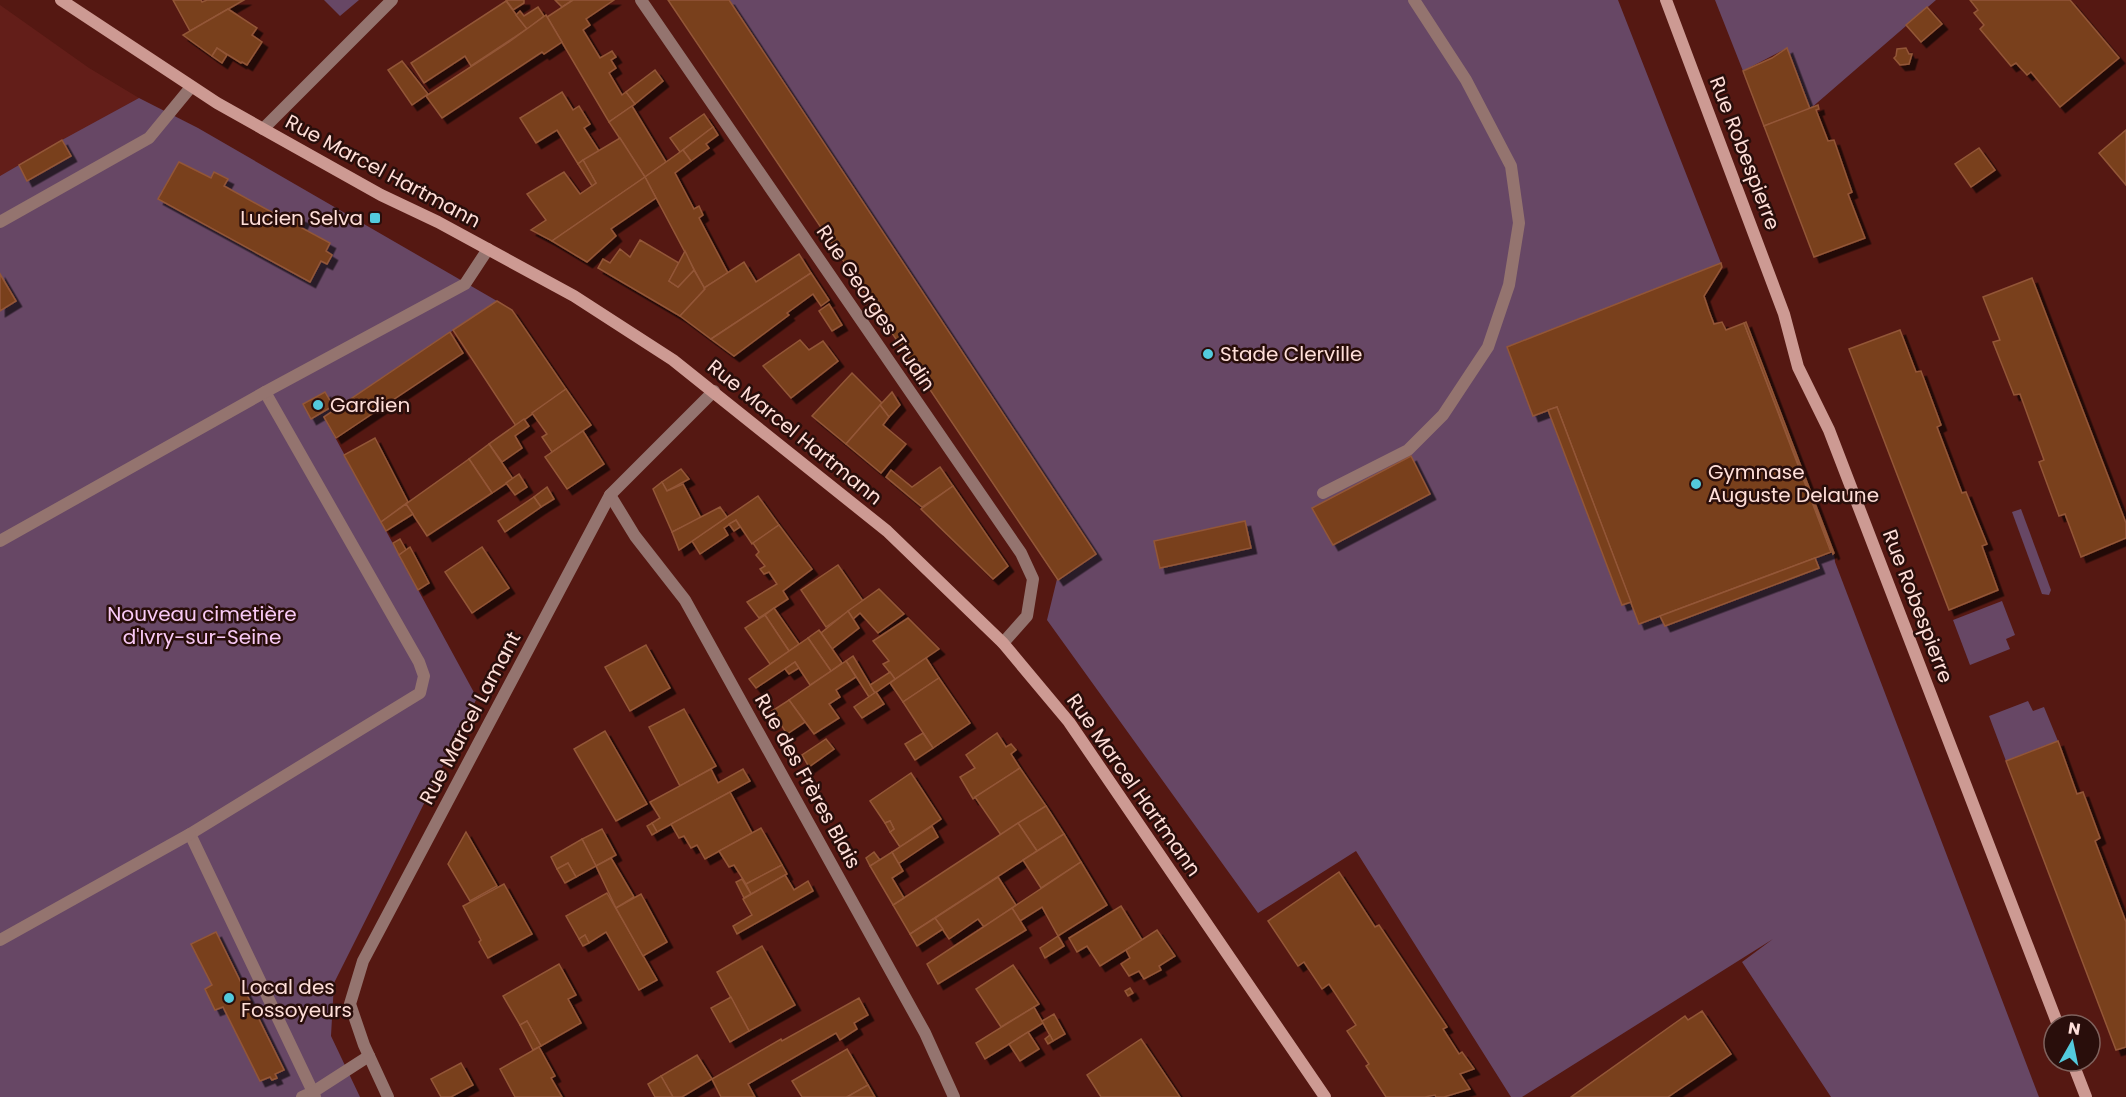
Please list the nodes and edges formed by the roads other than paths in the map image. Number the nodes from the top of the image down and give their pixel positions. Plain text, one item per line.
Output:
1 (61, 0) edge
2 (392, 0) edge
3 (641, 0) edge
4 (1414, 0) edge
5 (1666, 0) edge
6 (191, 87) junction
7 (263, 129) junction
8 (0, 222) edge
9 (488, 249) junction
10 (714, 391) junction
11 (265, 392) junction
12 (1323, 493) dead end
13 (610, 495) junction
14 (0, 542) edge
15 (1003, 643) junction
16 (190, 834) junction
17 (1, 938) edge
18 (2053, 1013) edge
19 (369, 1056) junction
20 (2077, 1073) edge
21 (310, 1095) edge
22 (388, 1097) edge
23 (954, 1097) edge
24 (1325, 1097) edge
25 (2086, 1097) edge

1 - 6 main road, Rue Marcel Hartmann
2 - 7 street
3 - 15 street, Rue Georges Trudin
4 - 12 street
5 - 18 main road, Rue Robespierre
6 - 7 main road, Rue Marcel Hartmann
6 - 8 street
7 - 9 main road, Rue Marcel Hartmann
9 - 10 main road, Rue Marcel Hartmann
9 - 11 street
10 - 13 street, Rue Marcel Lamant
10 - 15 main road, Rue Marcel Hartmann
11 - 14 street
11 - 16 street
13 - 19 street, Rue Marcel Lamant
13 - 23 street, Rue des Frères Blais
15 - 24 main road, Rue Marcel Hartmann
16 - 17 street
16 - 21 street
19 - 21 street
19 - 22 street, Rue Marcel Lamant
20 - 25 main road

